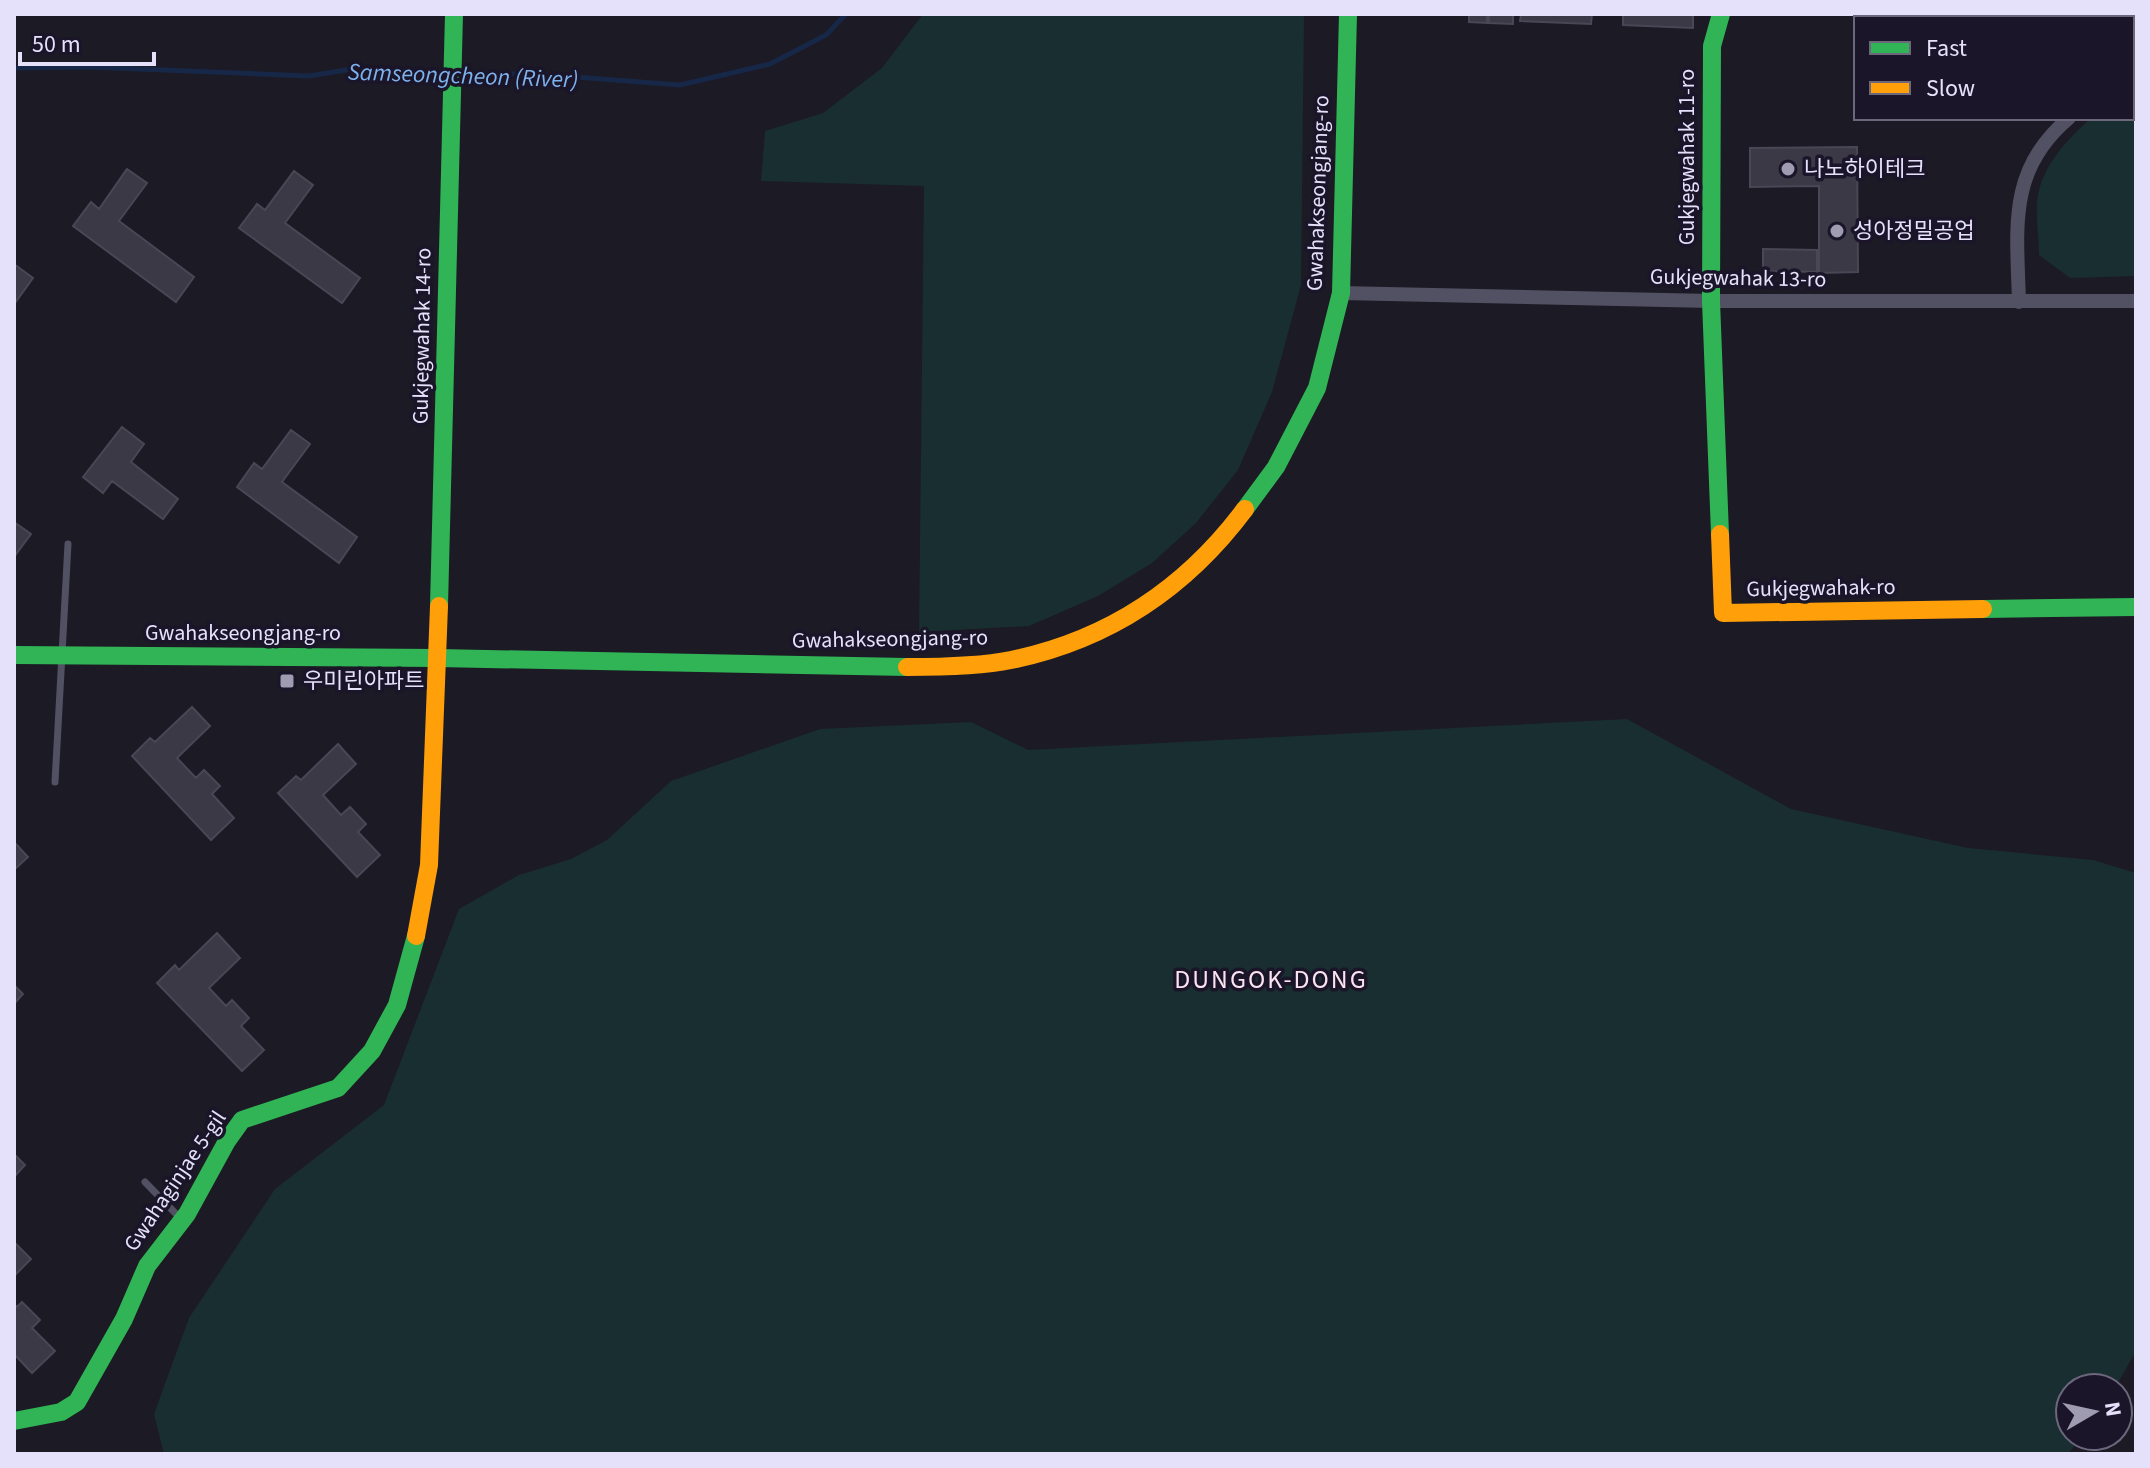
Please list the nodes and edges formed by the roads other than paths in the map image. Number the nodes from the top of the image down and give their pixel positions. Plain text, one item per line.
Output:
1 (1348, 14) edge
2 (1721, 14) edge
3 (454, 19) edge
4 (2067, 120) edge
5 (1341, 293) junction
6 (1711, 301) junction
7 (2136, 301) edge
8 (2019, 302) junction
9 (68, 544) dead end
10 (2136, 607) edge
11 (14, 655) edge
12 (61, 655) junction
13 (438, 658) junction
14 (55, 782) dead end
15 (145, 1182) dead end
16 (182, 1220) junction
17 (14, 1421) edge

1 - 5 street, Gwahakseongjang-ro
2 - 6 street, Gukjegwahak 11-ro
3 - 13 street, Gukjegwahak 14-ro
4 - 8 street
5 - 6 street, Gukjegwahak 13-ro
5 - 13 street, Gwahakseongjang-ro
6 - 8 street, Gukjegwahak 13-ro
6 - 10 street, Gukjegwahak-ro
7 - 8 street, Gukjegwahak 13-ro
9 - 12 lane
11 - 12 street, Gwahakseongjang-ro
12 - 13 street, Gwahakseongjang-ro
12 - 14 lane
13 - 16 street, Gwahaginjae 5-gil
15 - 16 lane
16 - 17 street, Gwahaginjae 5-gil

